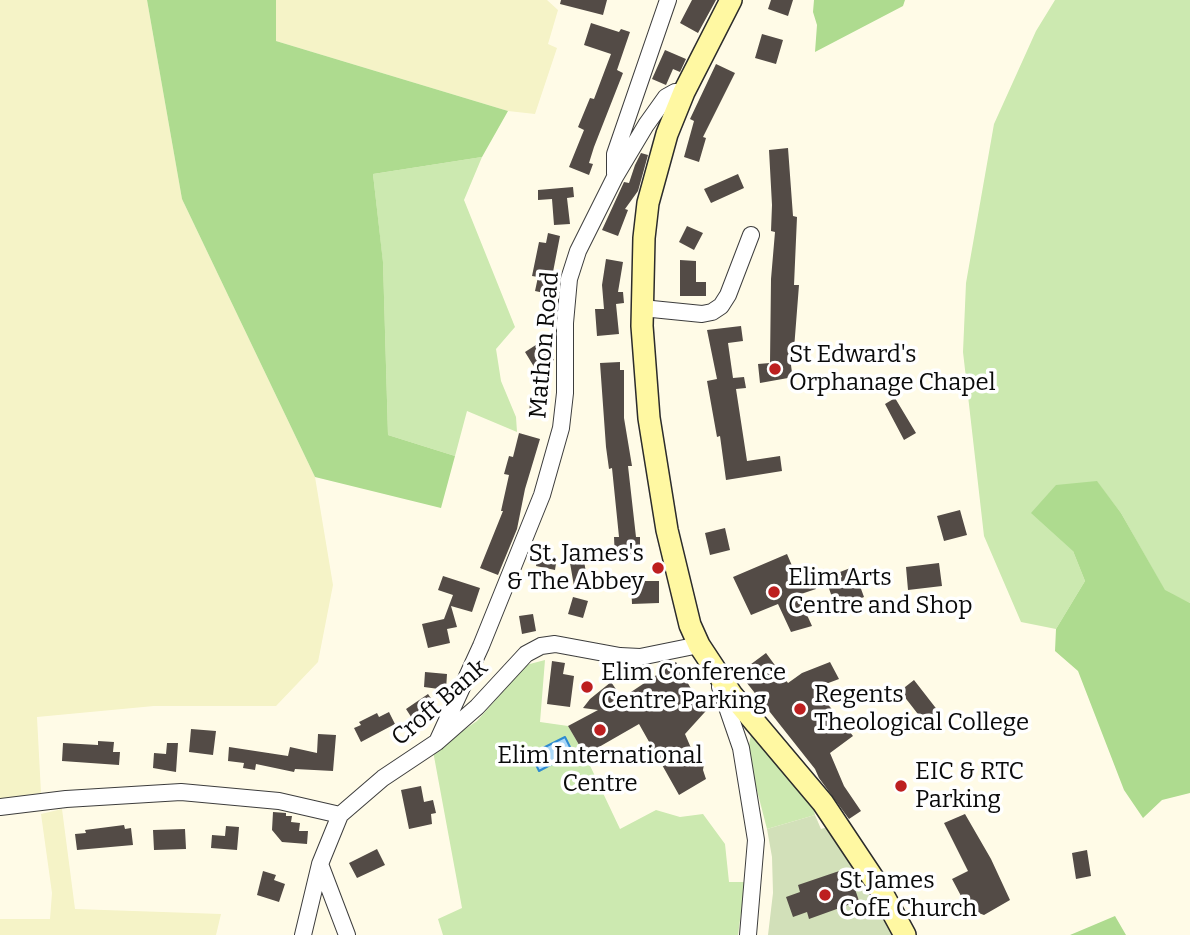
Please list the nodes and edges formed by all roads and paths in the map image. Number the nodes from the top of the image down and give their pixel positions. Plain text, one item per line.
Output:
1 (668, 0) edge
2 (731, 0) edge
3 (684, 92) junction
4 (615, 177) junction
5 (751, 235) dead end
6 (642, 308) junction
7 (699, 645) junction
8 (714, 668) junction
9 (437, 742) junction
10 (0, 807) edge
11 (340, 815) junction
12 (320, 864) junction
13 (303, 935) edge
14 (347, 935) edge
15 (748, 935) edge
16 (905, 935) edge

1 - 4 street
2 - 3 main road
3 - 4 street, Mathon Road
3 - 6 main road
4 - 9 street, Mathon Road
5 - 6 street
6 - 7 main road
7 - 8 main road
7 - 9 street, Croft Bank
8 - 15 street
8 - 16 main road
9 - 11 street, Croft Bank
10 - 11 street
11 - 12 street, Croft Bank
12 - 13 street, Croft Bank
12 - 14 street

